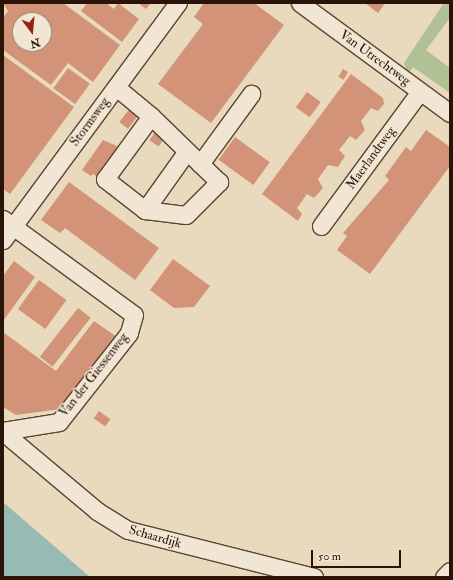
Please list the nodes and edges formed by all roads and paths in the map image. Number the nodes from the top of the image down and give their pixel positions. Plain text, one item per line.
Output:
1 (178, 3) edge
2 (300, 3) edge
3 (116, 87) junction
4 (420, 91) junction
5 (251, 94) dead end
6 (450, 113) edge
7 (151, 116) junction
8 (187, 151) junction
9 (200, 164) junction
10 (145, 210) junction
11 (8, 223) edge
12 (321, 226) dead end
13 (3, 240) edge
14 (3, 432) edge
15 (450, 571) edge
16 (314, 577) edge
17 (444, 577) edge

1 - 3 street, Stormsweg
2 - 4 street, Van Utrechtweg
3 - 7 street
3 - 11 street, Stormsweg
4 - 6 street, Van Utrechtweg
4 - 12 street, Maerlandtweg
5 - 9 street
7 - 8 street
7 - 10 street
8 - 9 street
8 - 10 street
9 - 10 street
11 - 13 street, Stormsweg
11 - 14 street, Van der Giessenweg
14 - 16 street, Schaardijk
15 - 17 street

